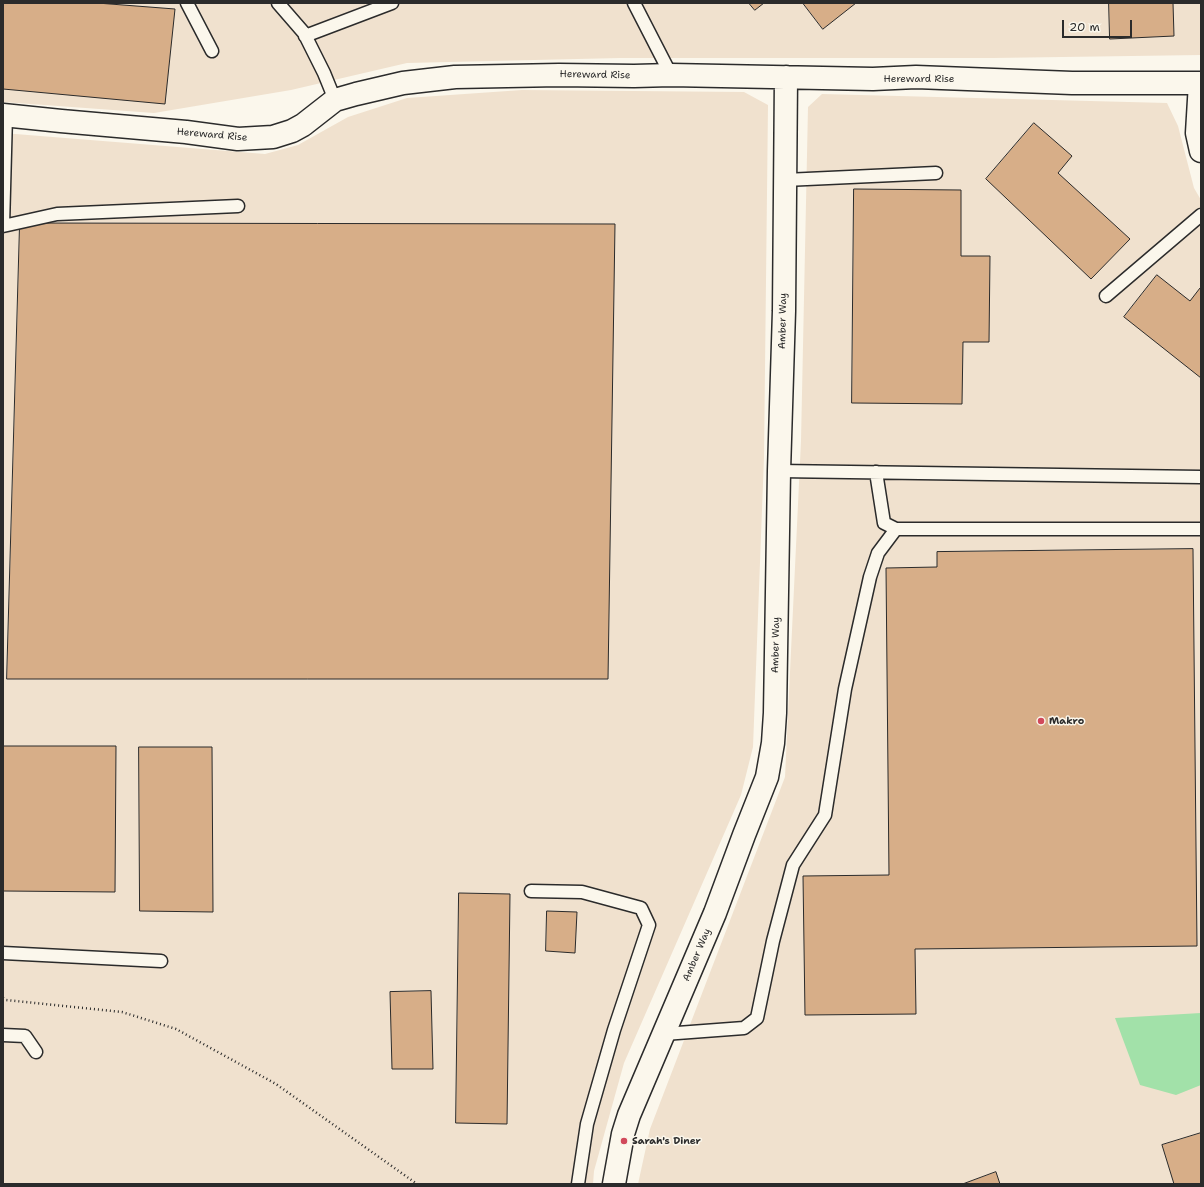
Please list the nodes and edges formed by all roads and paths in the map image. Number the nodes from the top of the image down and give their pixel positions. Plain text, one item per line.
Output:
1 (187, 3) edge
2 (278, 3) edge
3 (392, 3) edge
4 (634, 3) edge
5 (305, 36) junction
6 (212, 51) dead end
7 (671, 75) junction
8 (786, 77) junction
9 (1200, 83) edge
10 (336, 100) junction
11 (5, 115) edge
12 (1201, 151) edge
13 (936, 173) dead end
14 (785, 180) junction
15 (238, 206) dead end
16 (1201, 215) edge
17 (3, 226) edge
18 (1106, 296) dead end
19 (779, 471) junction
20 (876, 472) junction
21 (1201, 477) edge
22 (896, 529) junction
23 (1201, 529) edge
24 (531, 890) dead end
25 (3, 953) edge
26 (161, 961) dead end
27 (3, 998) edge
28 (664, 1034) junction
29 (3, 1036) edge
30 (36, 1052) dead end
31 (417, 1184) edge
32 (578, 1184) edge
33 (614, 1184) edge

1 - 6 lane
2 - 5 lane
3 - 5 lane
4 - 7 lane
5 - 10 lane
7 - 8 street, Hereward Rise
7 - 10 street, Hereward Rise
8 - 9 street, Hereward Rise
8 - 14 street, Amber Way
9 - 12 street
10 - 11 street, Hereward Rise
11 - 17 lane
13 - 14 lane
14 - 19 street, Amber Way
15 - 17 lane
16 - 18 lane
19 - 20 lane
19 - 28 street, Amber Way
20 - 21 lane
20 - 22 lane
22 - 23 lane
22 - 28 lane
24 - 32 lane
25 - 26 lane
27 - 31 path
28 - 33 street, Amber Way
29 - 30 lane

